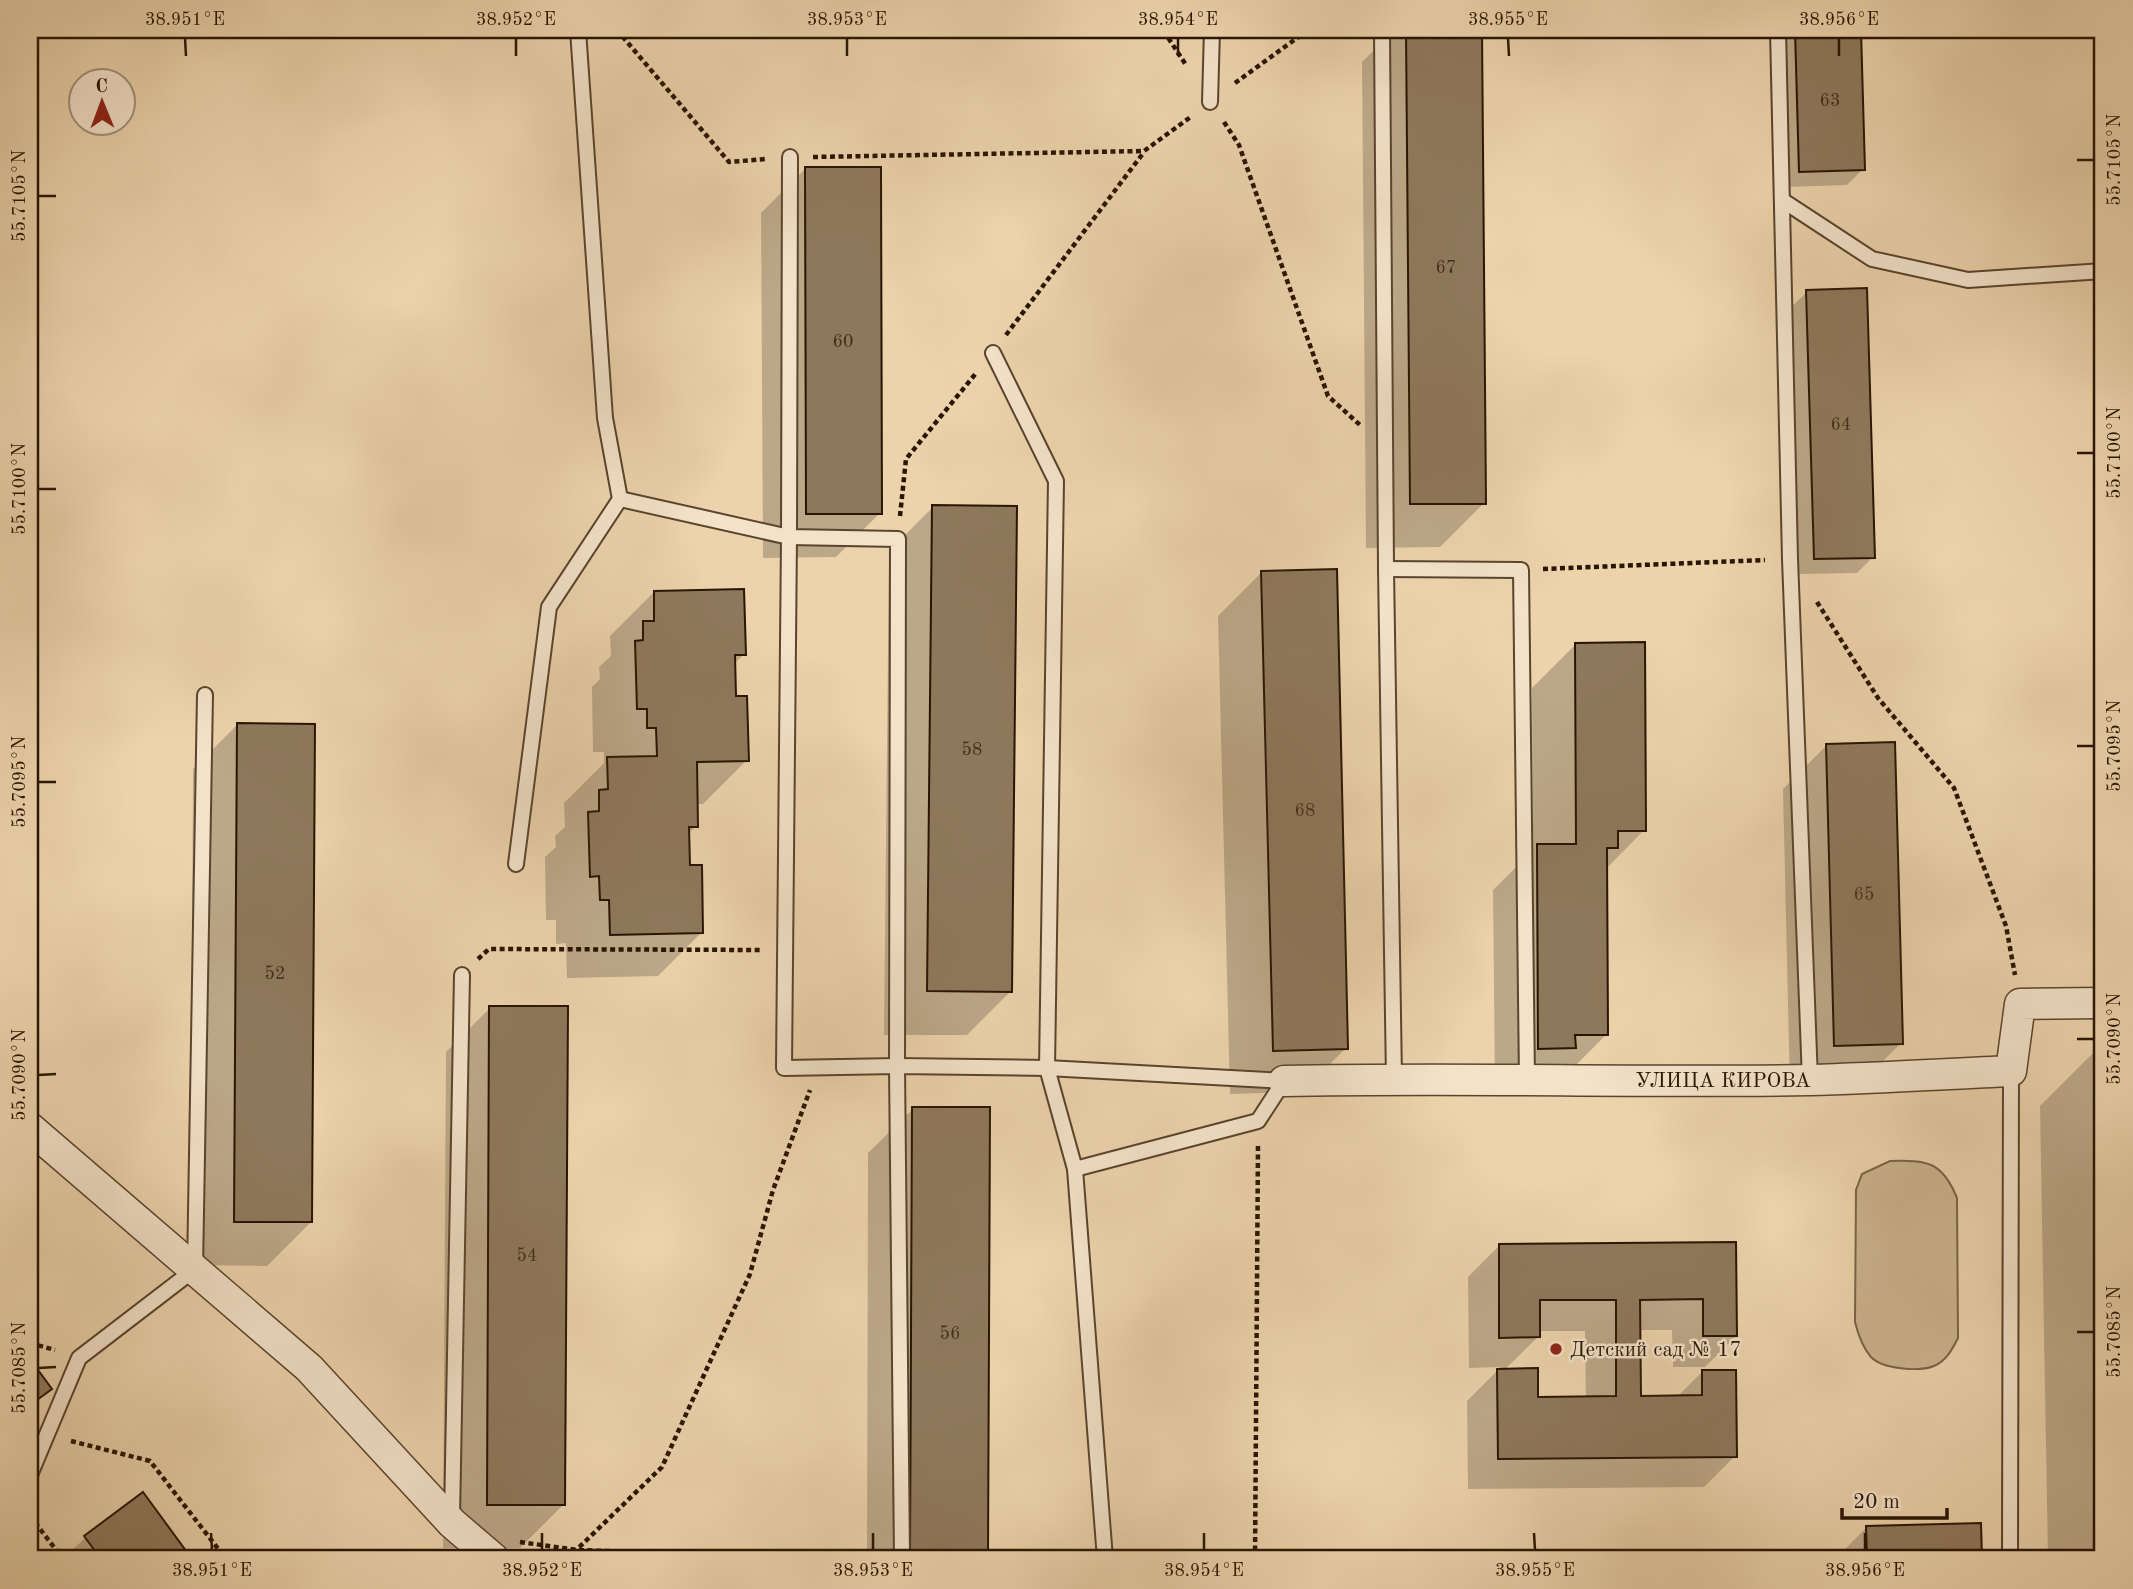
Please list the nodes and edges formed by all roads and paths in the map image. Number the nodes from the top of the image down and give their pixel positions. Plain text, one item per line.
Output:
1 (578, 30) edge
2 (617, 30) edge
3 (1166, 30) edge
4 (1212, 30) edge
5 (1308, 30) edge
6 (1382, 30) edge
7 (1778, 30) edge
8 (1210, 102) junction
9 (790, 157) junction
10 (1782, 200) junction
11 (2103, 271) edge
12 (993, 353) dead end
13 (1385, 448) junction
14 (620, 499) junction
15 (789, 537) junction
16 (1790, 559) junction
17 (1386, 569) junction
18 (1521, 570) junction
19 (205, 695) dead end
20 (516, 864) dead end
21 (785, 950) junction
22 (462, 975) joint
23 (2103, 1003) edge
24 (2020, 1004) junction
25 (897, 1066) junction
26 (818, 1068) junction
27 (1047, 1068) junction
28 (2011, 1071) junction
29 (1394, 1079) junction
30 (1810, 1080) junction
31 (1284, 1081) junction
32 (1527, 1081) junction
33 (1258, 1121) junction
34 (30, 1128) edge
35 (1075, 1169) junction
36 (195, 1269) junction
37 (47, 1435) junction
38 (30, 1475) edge
39 (30, 1516) edge
40 (452, 1523) junction
41 (502, 1550) edge
42 (577, 1550) junction
43 (63, 1559) edge
44 (226, 1559) edge
45 (567, 1559) edge
46 (742, 1559) edge
47 (902, 1559) edge
48 (1105, 1559) edge
49 (1255, 1559) edge
50 (2010, 1559) edge

1 - 14 lane
2 - 9 path
3 - 8 path
4 - 8 lane
5 - 8 path
6 - 13 lane
7 - 10 lane
8 - 9 path
8 - 13 path
9 - 15 lane
10 - 11 lane
10 - 16 lane
12 - 27 lane
13 - 17 lane
14 - 15 lane
14 - 20 lane
15 - 21 lane
15 - 25 lane
16 - 18 path
16 - 24 path
16 - 30 lane
17 - 18 lane
17 - 29 lane
18 - 32 lane
19 - 36 lane
21 - 22 path
21 - 26 lane
22 - 40 lane
23 - 24 street
24 - 28 street
25 - 26 lane
25 - 27 lane
25 - 47 lane
26 - 42 path
27 - 31 lane
27 - 35 lane
28 - 30 street, УЛИЦА КИРОВА
28 - 50 lane
29 - 31 street, УЛИЦА КИРОВА
29 - 32 street, УЛИЦА КИРОВА
30 - 32 street, УЛИЦА КИРОВА
31 - 33 lane
33 - 35 lane
33 - 49 path
34 - 36 street
35 - 48 lane
36 - 37 lane
36 - 40 street
37 - 38 lane
37 - 44 path
39 - 43 path
40 - 41 street
41 - 42 path
42 - 45 path
42 - 46 path

